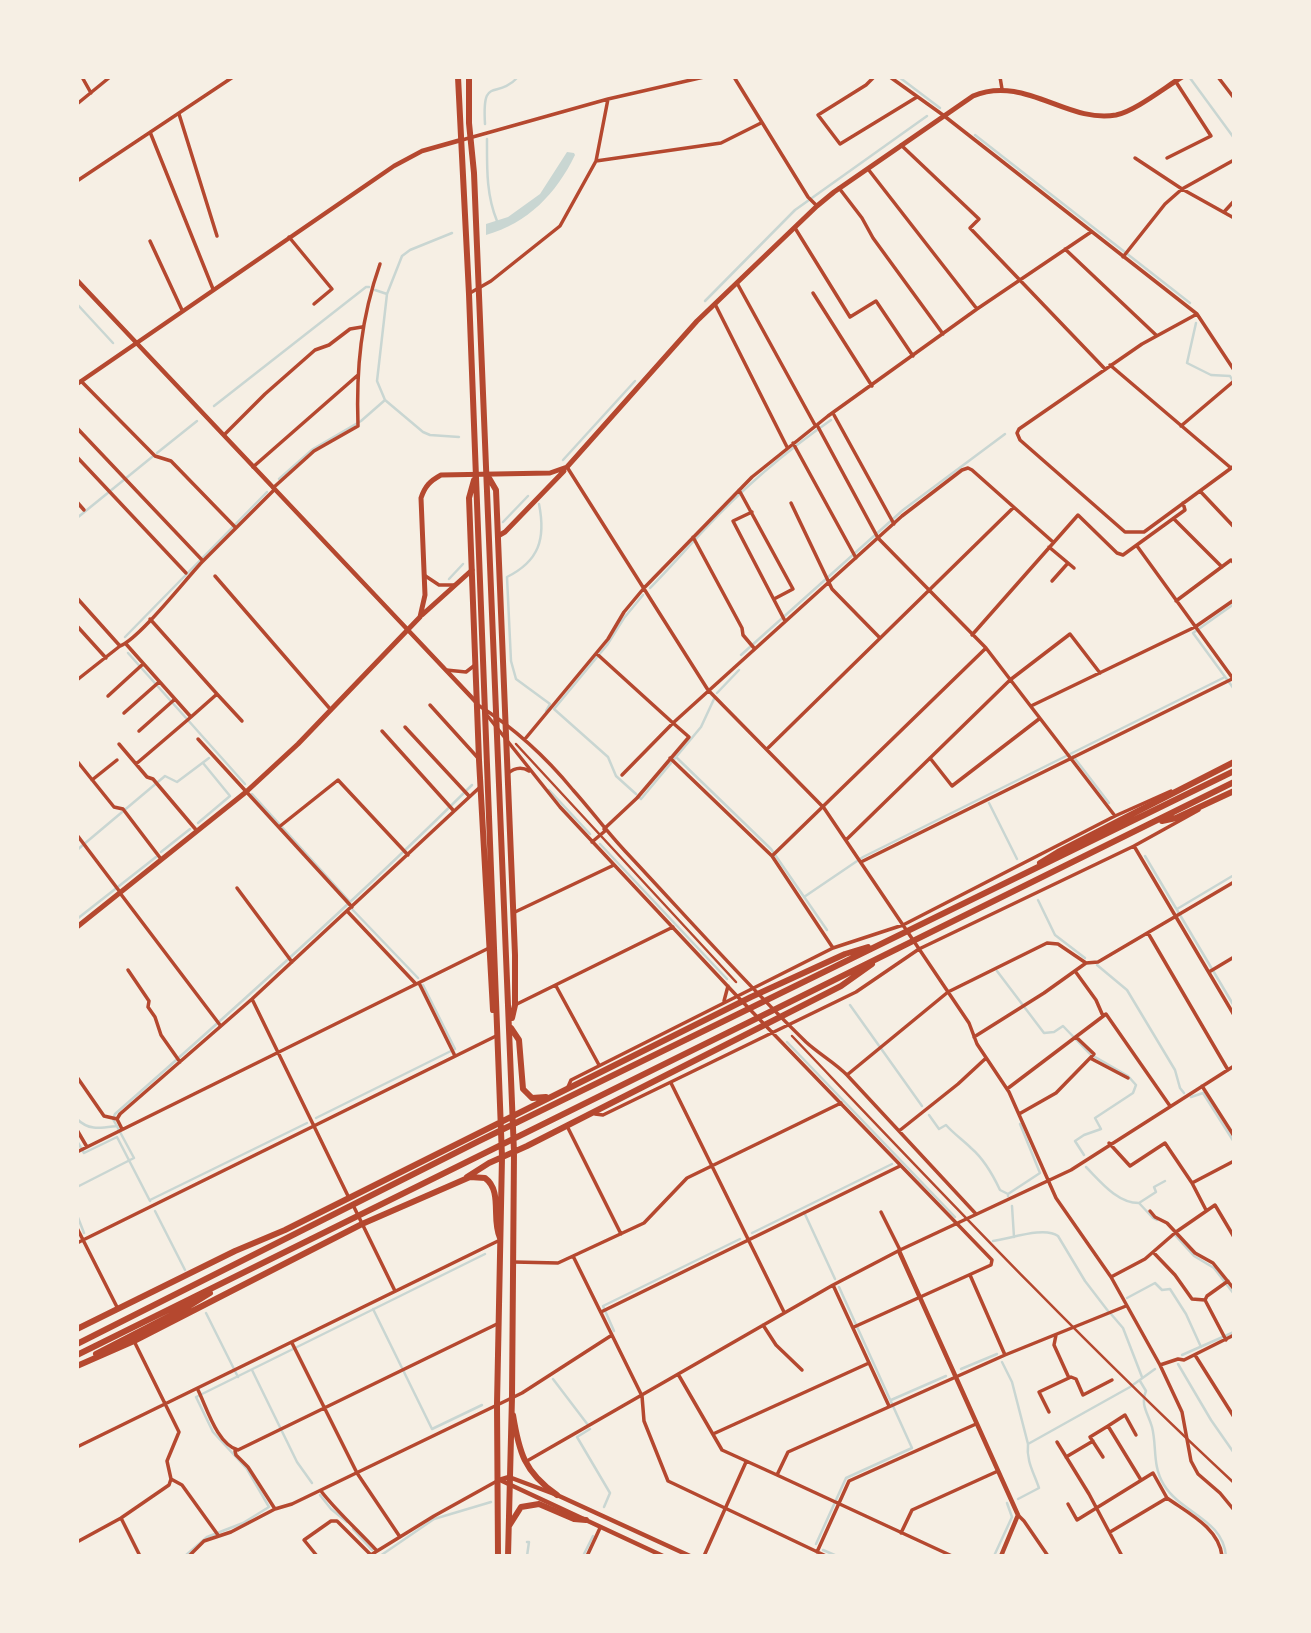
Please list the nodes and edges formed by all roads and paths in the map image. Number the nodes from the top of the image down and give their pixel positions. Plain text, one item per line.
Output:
1 (82, 77) edge
2 (110, 77) edge
3 (233, 77) edge
4 (458, 77) edge
5 (469, 77) edge
6 (704, 77) edge
7 (734, 77) edge
8 (874, 77) edge
9 (890, 77) edge
10 (1000, 77) edge
11 (1182, 77) edge
12 (1218, 77) edge
13 (1175, 81) junction
14 (1002, 89) junction
15 (91, 93) junction
16 (917, 97) junction
17 (1234, 98) edge
18 (608, 99) junction
19 (77, 104) edge
20 (179, 113) junction
21 (942, 114) junction
22 (761, 122) junction
23 (150, 132) junction
24 (471, 137) junction
25 (461, 140) junction
26 (901, 145) junction
27 (1135, 158) dead end
28 (1167, 158) dead end
29 (1234, 160) edge
30 (596, 161) junction
31 (868, 169) junction
32 (77, 181) edge
33 (839, 188) junction
34 (1182, 189) junction
35 (1234, 201) edge
36 (817, 206) junction
37 (1224, 212) junction
38 (1234, 218) edge
39 (795, 228) junction
40 (1091, 232) junction
41 (217, 236) dead end
42 (289, 237) junction
43 (150, 241) dead end
44 (1065, 249) junction
45 (1125, 254) junction
46 (380, 264) dead end
47 (77, 280) edge
48 (1020, 280) junction
49 (737, 283) junction
50 (213, 289) junction
51 (478, 290) junction
52 (813, 293) dead end
53 (469, 294) junction
54 (314, 304) dead end
55 (715, 304) junction
56 (977, 309) junction
57 (182, 310) junction
58 (1196, 314) junction
59 (362, 327) junction
60 (943, 334) junction
61 (1156, 335) junction
62 (136, 342) junction
63 (913, 356) junction
64 (1110, 365) junction
65 (1105, 369) junction
66 (1234, 370) edge
67 (358, 375) junction
68 (1233, 382) edge
69 (79, 383) edge
70 (872, 386) junction
71 (833, 414) junction
72 (1181, 426) junction
73 (817, 427) junction
74 (77, 428) edge
75 (223, 435) junction
76 (794, 445) junction
77 (787, 447) junction
78 (77, 457) edge
79 (253, 467) junction
80 (1233, 467) edge
81 (566, 468) junction
82 (475, 474) junction
83 (487, 475) junction
84 (274, 489) junction
85 (1200, 491) junction
86 (741, 492) junction
87 (77, 502) edge
88 (791, 503) dead end
89 (1183, 503) junction
90 (1013, 508) junction
91 (84, 510) dead end
92 (752, 512) junction
93 (1173, 519) junction
94 (893, 521) junction
95 (234, 527) junction
96 (1234, 527) edge
97 (877, 535) junction
98 (498, 536) junction
99 (694, 539) junction
100 (1053, 542) junction
101 (1137, 546) junction
102 (1049, 547) junction
103 (855, 556) junction
104 (202, 560) junction
105 (1068, 563) junction
106 (1234, 563) edge
107 (1222, 567) junction
108 (1074, 568) dead end
109 (472, 569) junction
110 (186, 573) dead end
111 (424, 575) junction
112 (215, 576) dead end
113 (828, 580) junction
114 (1052, 581) dead end
115 (456, 584) junction
116 (644, 588) junction
117 (930, 589) junction
118 (77, 598) edge
119 (774, 599) junction
120 (1234, 600) edge
121 (1176, 601) junction
122 (420, 617) junction
123 (150, 619) junction
124 (784, 619) junction
125 (77, 626) edge
126 (408, 629) junction
127 (1196, 629) junction
128 (972, 635) junction
129 (880, 638) junction
130 (126, 643) junction
131 (120, 646) junction
132 (753, 647) junction
133 (986, 648) junction
134 (598, 655) junction
135 (106, 658) junction
136 (476, 664) junction
137 (141, 666) junction
138 (446, 670) junction
139 (1100, 673) junction
140 (77, 679) edge
141 (1010, 680) junction
142 (1231, 680) edge
143 (157, 683) junction
144 (708, 690) junction
145 (217, 694) junction
146 (108, 696) dead end
147 (173, 701) junction
148 (429, 705) dead end
149 (478, 705) junction
150 (1031, 706) junction
151 (331, 710) junction
152 (124, 713) dead end
153 (189, 718) junction
154 (1039, 719) junction
155 (242, 721) dead end
156 (506, 723) junction
157 (673, 723) junction
158 (405, 727) dead end
159 (139, 731) dead end
160 (382, 731) dead end
161 (198, 739) dead end
162 (506, 740) junction
163 (524, 740) junction
164 (119, 744) dead end
165 (516, 744) dead end
166 (767, 749) junction
167 (1070, 757) junction
168 (930, 758) junction
169 (117, 760) dead end
170 (479, 760) junction
171 (672, 760) junction
172 (77, 761) edge
173 (1234, 762) edge
174 (136, 764) junction
175 (1234, 771) edge
176 (507, 774) junction
177 (622, 775) dead end
178 (535, 778) junction
179 (92, 780) junction
180 (1234, 782) edge
181 (481, 787) junction
182 (1186, 787) junction
183 (1234, 791) edge
184 (246, 792) junction
185 (467, 793) junction
186 (1211, 803) junction
187 (824, 807) junction
188 (451, 808) junction
189 (1115, 816) junction
190 (1153, 822) junction
191 (281, 826) junction
192 (605, 830) junction
193 (197, 831) junction
194 (77, 835) edge
195 (600, 835) junction
196 (846, 840) junction
197 (592, 842) junction
198 (1134, 846) junction
199 (406, 853) junction
200 (774, 855) junction
201 (162, 859) junction
202 (860, 861) junction
203 (614, 865) junction
204 (1018, 878) junction
205 (1234, 882) edge
206 (237, 888) dead end
207 (119, 890) junction
208 (350, 909) junction
209 (513, 912) junction
210 (1178, 915) junction
211 (903, 925) junction
212 (673, 927) junction
213 (77, 928) edge
214 (1148, 933) junction
215 (893, 939) junction
216 (489, 948) junction
217 (833, 948) junction
218 (919, 949) junction
219 (892, 950) junction
220 (1234, 957) edge
221 (291, 959) junction
222 (1086, 963) junction
223 (128, 970) dead end
224 (1211, 970) junction
225 (1075, 971) junction
226 (736, 982) dead end
227 (417, 984) junction
228 (556, 985) junction
229 (728, 986) junction
230 (754, 987) junction
231 (948, 992) junction
232 (736, 995) junction
233 (252, 999) junction
234 (724, 1001) junction
235 (515, 1005) junction
236 (1234, 1015) edge
237 (1103, 1016) junction
238 (219, 1023) junction
239 (790, 1025) junction
240 (510, 1027) junction
241 (773, 1033) junction
242 (497, 1036) junction
243 (792, 1036) dead end
244 (974, 1037) junction
245 (1074, 1038) junction
246 (278, 1051) junction
247 (453, 1053) junction
248 (1092, 1056) junction
249 (985, 1059) junction
250 (178, 1060) junction
251 (599, 1065) junction
252 (1234, 1066) edge
253 (1228, 1070) junction
254 (847, 1075) junction
255 (77, 1077) edge
256 (1128, 1078) dead end
257 (671, 1083) junction
258 (1202, 1086) junction
259 (567, 1089) junction
260 (1006, 1089) junction
261 (841, 1103) junction
262 (1170, 1106) junction
263 (590, 1113) junction
264 (1019, 1114) junction
265 (512, 1117) junction
266 (115, 1118) junction
267 (500, 1123) junction
268 (567, 1125) junction
269 (314, 1126) junction
270 (77, 1130) edge
271 (120, 1130) junction
272 (899, 1131) junction
273 (1234, 1136) edge
274 (1109, 1143) junction
275 (82, 1150) edge
276 (514, 1152) junction
277 (502, 1157) junction
278 (1234, 1161) edge
279 (712, 1166) junction
280 (900, 1166) junction
281 (1048, 1182) junction
282 (456, 1183) junction
283 (1192, 1184) junction
284 (349, 1198) junction
285 (1206, 1210) junction
286 (1150, 1211) dead end
287 (881, 1212) dead end
288 (976, 1214) junction
289 (966, 1219) junction
290 (362, 1224) junction
291 (957, 1224) junction
292 (77, 1228) edge
293 (1175, 1233) junction
294 (621, 1234) junction
295 (1234, 1237) edge
296 (83, 1240) junction
297 (501, 1240) junction
298 (748, 1240) junction
299 (77, 1243) edge
300 (899, 1251) junction
301 (1153, 1252) junction
302 (573, 1256) junction
303 (512, 1262) junction
304 (970, 1275) junction
305 (235, 1277) junction
306 (1111, 1277) junction
307 (1226, 1283) junction
308 (833, 1285) junction
309 (1234, 1289) edge
310 (395, 1291) junction
311 (920, 1297) junction
312 (1205, 1300) junction
313 (1126, 1306) junction
314 (117, 1309) junction
315 (604, 1310) junction
316 (784, 1312) junction
317 (499, 1323) junction
318 (763, 1325) junction
319 (856, 1326) junction
320 (1074, 1328) junction
321 (77, 1329) edge
322 (612, 1335) junction
323 (1056, 1335) junction
324 (1234, 1335) edge
325 (1224, 1338) junction
326 (134, 1341) junction
327 (77, 1344) edge
328 (294, 1346) junction
329 (77, 1355) edge
330 (1005, 1355) junction
331 (1195, 1355) junction
332 (869, 1363) junction
333 (78, 1365) edge
334 (1160, 1365) junction
335 (802, 1370) dead end
336 (678, 1374) junction
337 (955, 1377) junction
338 (1069, 1378) junction
339 (1112, 1380) dead end
340 (200, 1393) junction
341 (642, 1396) junction
342 (512, 1397) junction
343 (497, 1404) junction
344 (164, 1405) junction
345 (891, 1405) junction
346 (512, 1406) junction
347 (325, 1408) junction
348 (1049, 1412) dead end
349 (1234, 1415) edge
350 (976, 1424) junction
351 (1108, 1426) junction
352 (713, 1434) junction
353 (1136, 1435) dead end
354 (1187, 1439) junction
355 (1093, 1441) junction
356 (1057, 1442) dead end
357 (77, 1447) edge
358 (235, 1450) junction
359 (1066, 1457) junction
360 (1102, 1457) dead end
361 (525, 1462) junction
362 (746, 1462) junction
363 (998, 1471) junction
364 (357, 1473) junction
365 (777, 1475) junction
366 (171, 1479) junction
367 (499, 1480) junction
368 (1141, 1480) junction
369 (509, 1481) junction
370 (1234, 1483) edge
371 (321, 1491) junction
372 (557, 1495) junction
373 (1167, 1497) junction
374 (836, 1503) junction
375 (1068, 1504) dead end
376 (1097, 1508) junction
377 (275, 1509) junction
378 (725, 1509) junction
379 (1234, 1510) edge
380 (1018, 1515) junction
381 (121, 1518) junction
382 (586, 1521) junction
383 (508, 1528) junction
384 (600, 1528) junction
385 (901, 1532) junction
386 (1110, 1532) junction
387 (218, 1535) junction
388 (400, 1537) junction
389 (77, 1542) edge
390 (377, 1551) junction
391 (817, 1552) junction
392 (139, 1556) edge
393 (190, 1556) edge
394 (317, 1556) edge
395 (371, 1556) edge
396 (498, 1556) edge
397 (508, 1556) edge
398 (587, 1556) edge
399 (663, 1556) edge
400 (690, 1556) edge
401 (704, 1556) edge
402 (826, 1556) edge
403 (952, 1556) edge
404 (1001, 1556) edge
405 (1048, 1556) edge
406 (1122, 1556) edge
407 (1222, 1556) edge

1 - 15 street
2 - 15 street
3 - 20 street
4 - 25 highway
5 - 24 highway
6 - 18 street
7 - 22 street
8 - 16 street
9 - 16 street
10 - 14 street
11 - 13 main road
12 - 17 street
13 - 14 main road
13 - 28 street
14 - 21 main road
15 - 19 street
16 - 21 street
18 - 24 street
18 - 30 street
20 - 23 street
20 - 41 street
21 - 26 main road
21 - 40 street
22 - 30 street
22 - 36 street
23 - 32 street
23 - 50 street
24 - 25 street
24 - 51 highway
25 - 42 street
25 - 53 highway
26 - 31 main road
26 - 48 street
27 - 34 street
29 - 34 street
30 - 51 street
31 - 33 main road
31 - 56 street
33 - 36 main road
33 - 60 street
34 - 37 street
34 - 45 street
35 - 37 street
36 - 39 main road
37 - 38 street
39 - 49 main road
39 - 63 street
40 - 44 street
40 - 45 street
42 - 50 street
42 - 54 street
43 - 57 street
44 - 48 street
44 - 61 street
45 - 58 street
46 - 59 street
47 - 62 street
48 - 56 street
48 - 65 street
49 - 55 main road
49 - 73 street
50 - 57 street
51 - 53 street
51 - 83 highway
52 - 70 street
53 - 82 highway
55 - 77 street
55 - 81 main road
56 - 60 street
57 - 62 street
58 - 61 street
58 - 66 street
59 - 67 street
59 - 75 street
60 - 63 street
61 - 64 street
62 - 69 street
62 - 75 street
63 - 70 street
64 - 65 street
64 - 72 street
65 - 89 street
67 - 79 street
67 - 84 street
68 - 72 street
69 - 95 street
70 - 71 street
71 - 73 street
71 - 94 street
72 - 80 street
73 - 76 street
73 - 97 street
74 - 104 street
75 - 79 street
76 - 77 street
76 - 103 street
77 - 86 street
78 - 110 street
79 - 84 street
80 - 85 street
81 - 83 main road
81 - 98 main road
81 - 116 street
82 - 83 main road
82 - 109 highway
82 - 111 main road
82 - 242 highway
83 - 98 highway
83 - 240 highway
84 - 95 street
84 - 126 street
85 - 89 street
85 - 96 street
86 - 92 street
86 - 99 street
87 - 91 street
88 - 113 street
89 - 93 street
90 - 94 street
90 - 100 street
90 - 117 street
92 - 119 street
92 - 119 street
93 - 101 street
93 - 107 street
94 - 97 street
95 - 104 street
97 - 103 street
97 - 117 street
98 - 156 highway
99 - 116 street
99 - 132 street
100 - 101 street
100 - 102 street
101 - 121 street
102 - 105 street
102 - 128 street
103 - 113 street
104 - 123 street
105 - 108 street
105 - 114 street
106 - 107 street
107 - 121 street
109 - 115 main road
109 - 136 highway
111 - 115 street
111 - 122 main road
112 - 151 street
113 - 124 street
113 - 129 street
115 - 122 main road
116 - 134 street
116 - 144 street
117 - 128 street
117 - 129 street
118 - 131 street
119 - 124 street
120 - 127 street
121 - 127 street
122 - 126 main road
123 - 130 street
123 - 145 street
124 - 132 street
125 - 135 street
126 - 138 street
126 - 151 main road
127 - 139 street
127 - 142 street
128 - 133 street
129 - 166 street
130 - 131 street
130 - 137 street
131 - 135 street
132 - 144 street
133 - 141 street
133 - 187 street
134 - 157 street
134 - 163 street
135 - 140 street
136 - 138 street
136 - 149 highway
137 - 143 street
137 - 146 street
138 - 149 street
139 - 141 street
139 - 150 street
141 - 150 street
141 - 168 street
142 - 167 street
143 - 147 street
143 - 152 street
144 - 157 street
144 - 166 street
145 - 153 street
145 - 155 street
147 - 153 street
147 - 159 street
148 - 170 street
149 - 156 street
149 - 162 street
149 - 170 highway
150 - 154 street
151 - 184 main road
153 - 174 street
154 - 167 street
154 - 168 street
156 - 162 highway
156 - 163 street
157 - 171 street
157 - 177 street
158 - 185 street
160 - 188 street
161 - 184 street
162 - 176 highway
162 - 178 street
163 - 192 street
164 - 174 street
165 - 195 street
166 - 187 street
167 - 189 street
167 - 202 street
168 - 196 street
169 - 179 street
170 - 181 highway
171 - 192 street
171 - 200 street
172 - 179 street
173 - 182 highway
174 - 193 street
175 - 204 highway
176 - 178 street
176 - 209 highway
178 - 197 street
179 - 201 street
180 - 190 highway
181 - 185 street
181 - 216 highway
182 - 189 street
182 - 204 highway
183 - 186 highway
184 - 191 street
184 - 193 main road
185 - 188 street
186 - 190 highway
186 - 198 street
187 - 196 street
187 - 200 street
188 - 199 street
189 - 211 street
190 - 219 highway
191 - 199 street
191 - 208 street
192 - 195 street
192 - 230 street
193 - 201 main road
194 - 207 street
195 - 197 street
195 - 226 street
196 - 202 street
197 - 203 street
198 - 210 street
198 - 218 street
199 - 208 street
200 - 217 street
201 - 207 main road
202 - 211 street
203 - 209 street
203 - 212 street
204 - 215 highway
205 - 210 street
206 - 221 street
207 - 213 main road
207 - 238 street
208 - 221 street
208 - 227 street
209 - 235 highway
210 - 214 street
210 - 224 street
211 - 217 street
211 - 218 street
212 - 228 street
212 - 229 street
214 - 222 street
214 - 253 street
215 - 259 highway
215 - 327 highway
216 - 227 street
216 - 242 highway
217 - 230 street
218 - 231 street
218 - 239 street
219 - 263 highway
219 - 305 highway
220 - 224 street
221 - 233 street
222 - 225 street
222 - 231 street
223 - 250 street
224 - 236 street
225 - 237 street
225 - 244 street
227 - 246 street
227 - 247 street
228 - 235 street
228 - 251 street
229 - 232 street
229 - 234 street
230 - 232 street
230 - 239 street
231 - 244 street
231 - 254 street
232 - 234 street
232 - 241 street
233 - 238 street
233 - 246 street
234 - 251 street
235 - 240 highway
237 - 245 street
237 - 262 street
238 - 250 street
239 - 241 street
239 - 254 street
240 - 259 highway
240 - 265 highway
241 - 257 street
241 - 261 street
242 - 247 street
242 - 267 highway
243 - 289 street
244 - 249 street
245 - 248 street
245 - 260 street
246 - 269 street
246 - 271 street
247 - 269 street
248 - 256 street
248 - 264 street
249 - 260 street
249 - 272 street
250 - 266 street
251 - 259 street
252 - 253 street
253 - 258 street
254 - 272 street
255 - 266 street
257 - 263 street
257 - 279 street
258 - 262 street
258 - 273 street
259 - 265 highway
260 - 264 street
261 - 279 street
261 - 280 street
262 - 274 street
263 - 268 highway
264 - 281 street
265 - 267 highway
265 - 276 highway
266 - 271 street
267 - 277 highway
267 - 284 highway
268 - 276 highway
268 - 294 street
269 - 284 street
269 - 296 street
270 - 275 street
271 - 275 street
272 - 288 street
274 - 281 street
274 - 283 street
276 - 277 highway
276 - 303 highway
277 - 282 highway
277 - 297 highway
278 - 283 street
279 - 294 street
279 - 298 street
280 - 291 street
280 - 298 street
281 - 288 street
281 - 306 street
282 - 290 highway
282 - 297 highway
283 - 285 street
284 - 290 street
284 - 314 highway
285 - 293 street
285 - 295 street
286 - 293 street
287 - 300 street
288 - 289 street
289 - 291 street
289 - 320 street
290 - 310 street
290 - 326 highway
291 - 300 street
291 - 304 street
292 - 296 street
293 - 301 street
293 - 307 street
294 - 302 street
296 - 299 street
296 - 314 street
297 - 310 street
297 - 317 highway
298 - 315 street
298 - 316 street
300 - 308 street
300 - 311 street
301 - 306 street
301 - 312 street
302 - 303 street
302 - 315 street
303 - 342 highway
304 - 311 street
304 - 330 street
305 - 329 highway
305 - 333 highway
306 - 313 street
307 - 309 street
307 - 312 street
308 - 316 street
308 - 319 street
310 - 328 street
311 - 319 street
311 - 337 street
312 - 325 street
313 - 320 street
313 - 334 street
314 - 321 highway
315 - 322 street
316 - 318 street
317 - 343 highway
317 - 347 street
318 - 335 street
318 - 336 street
319 - 332 street
320 - 323 street
320 - 354 street
322 - 341 street
322 - 342 street
323 - 330 street
323 - 338 street
324 - 325 street
325 - 331 street
326 - 333 highway
326 - 344 street
328 - 340 street
328 - 347 street
330 - 337 street
331 - 334 street
331 - 349 street
332 - 345 street
332 - 352 street
334 - 354 street
336 - 341 street
336 - 352 street
337 - 345 street
337 - 350 street
338 - 339 street
338 - 348 street
340 - 344 street
340 - 358 street
341 - 361 street
341 - 378 street
342 - 343 street
342 - 346 highway
343 - 364 street
343 - 367 highway
344 - 357 street
344 - 366 street
345 - 365 street
346 - 361 highway
346 - 369 highway
347 - 358 street
347 - 364 street
350 - 363 street
350 - 374 street
351 - 353 street
351 - 355 street
351 - 368 street
352 - 362 street
354 - 370 street
354 - 379 street
355 - 359 street
355 - 360 street
356 - 359 street
358 - 377 street
359 - 376 street
361 - 372 highway
362 - 365 street
362 - 378 street
363 - 380 street
363 - 385 street
364 - 371 street
364 - 388 street
365 - 374 street
366 - 381 street
366 - 387 street
367 - 369 street
367 - 388 street
367 - 396 highway
368 - 373 street
368 - 376 street
369 - 372 street
369 - 382 street
369 - 383 highway
371 - 377 street
371 - 390 street
372 - 400 street
373 - 386 street
373 - 407 street
374 - 385 street
374 - 391 street
375 - 376 street
376 - 386 street
377 - 387 street
378 - 391 street
378 - 401 street
380 - 404 street
380 - 405 street
381 - 389 street
381 - 392 street
382 - 383 highway
382 - 384 street
383 - 397 highway
384 - 398 street
384 - 399 street
385 - 403 street
386 - 406 street
387 - 393 street
388 - 390 street
390 - 395 street
391 - 402 street
394 - 395 street

